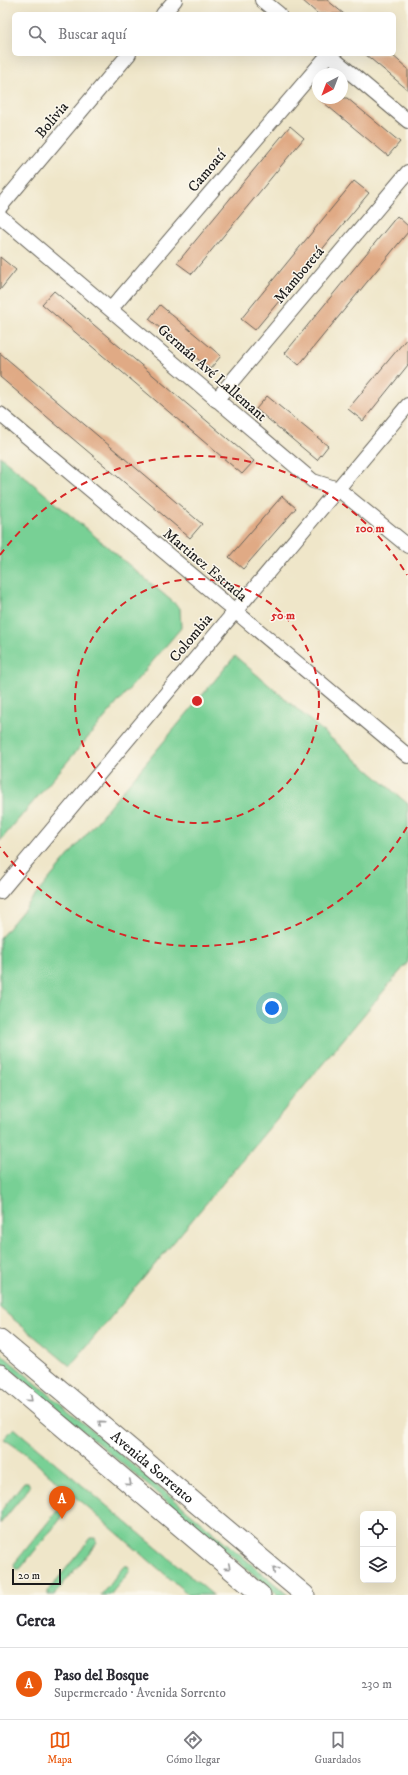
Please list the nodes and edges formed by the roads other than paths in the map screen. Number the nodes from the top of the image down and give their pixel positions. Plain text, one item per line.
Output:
1 (175, 0) edge
2 (262, 0) edge
3 (165, 12) edge
4 (277, 12) edge
5 (127, 56) edge
6 (326, 56) edge
7 (330, 56) edge
8 (408, 121) edge
9 (408, 172) edge
10 (0, 207) edge
11 (0, 216) edge
12 (111, 309) junction
13 (216, 400) junction
14 (408, 405) edge
15 (0, 414) edge
16 (338, 488) junction
17 (408, 546) edge
18 (234, 612) junction
19 (408, 756) edge
20 (0, 892) edge
21 (0, 1339) edge
22 (0, 1374) edge
23 (261, 1595) edge
24 (305, 1595) edge

1 - 3 street
2 - 4 street
5 - 10 street, Bolivia
6 - 12 street, Camoatí
7 - 8 street
9 - 13 street, Mamboretá
11 - 12 street, Germán Avé Lallemant
12 - 13 street, Germán Avé Lallemant
13 - 16 street, Germán Avé Lallemant
14 - 16 street, Colombia
15 - 18 street, Martinez Estrada
16 - 17 street, Germán Avé Lallemant
16 - 18 street, Colombia
18 - 19 street, Martinez Estrada
18 - 20 street, Colombia
24 -> 21 main road, Avenida Sorrento
22 -> 23 main road, Avenida Sorrento

